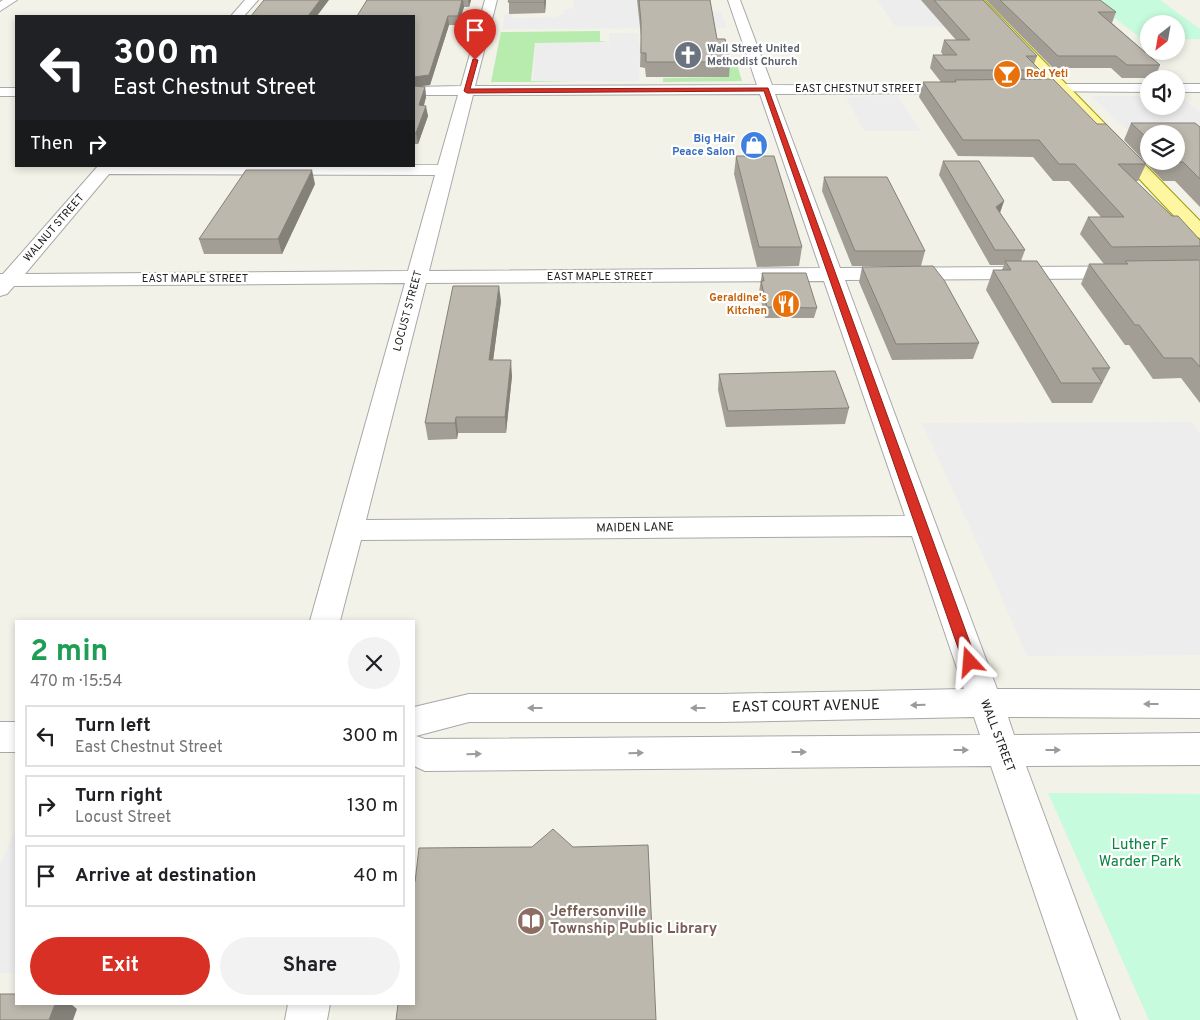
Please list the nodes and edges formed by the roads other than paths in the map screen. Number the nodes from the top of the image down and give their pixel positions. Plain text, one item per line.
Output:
1 (11, 0) edge
2 (252, 0) edge
3 (491, 0) edge
4 (734, 0) edge
5 (977, 0) edge
6 (0, 7) edge
7 (239, 15) edge
8 (1016, 88) edge
9 (1062, 88) junction
10 (1140, 88) edge
11 (1185, 88) edge
12 (1200, 88) edge
13 (766, 89) junction
14 (969, 89) edge
15 (415, 91) edge
16 (467, 91) junction
17 (0, 92) edge
18 (15, 92) edge
19 (106, 168) edge
20 (446, 170) junction
21 (1200, 232) edge
22 (1200, 272) edge
23 (833, 276) junction
24 (417, 278) junction
25 (3, 283) edge
26 (921, 526) junction
27 (349, 530) junction
28 (325, 620) edge
29 (984, 703) junction
30 (1200, 704) edge
31 (415, 722) edge
32 (0, 737) edge
33 (15, 737) edge
34 (1200, 749) edge
35 (1004, 750) junction
36 (415, 751) edge
37 (309, 1005) edge
38 (306, 1020) edge
39 (1099, 1020) edge

1 - 6 street
2 - 7 street
3 - 16 street, LOCUST STREET
4 - 13 street, WALL STREET
5 - 9 main road
8 - 9 street
9 - 10 street
9 - 21 main road
11 - 12 street
13 - 14 street, EAST CHESTNUT STREET
13 - 16 street, EAST CHESTNUT STREET
13 - 23 street, WALL STREET
15 - 16 street, EAST CHESTNUT STREET
16 - 20 street, LOCUST STREET
17 - 18 street
19 - 20 street
19 - 25 street, WALNUT STREET
20 - 24 street, LOCUST STREET
22 - 23 street, EAST MAPLE STREET
23 - 24 street, EAST MAPLE STREET
23 - 26 street, WALL STREET
24 - 25 street, EAST MAPLE STREET
24 - 27 street, LOCUST STREET
26 - 27 street, MAIDEN LANE
26 - 29 street, WALL STREET
27 - 28 street, LOCUST STREET
30 -> 29 street, EAST COURT AVENUE
29 -> 31 street, EAST COURT AVENUE
29 - 35 street, WALL STREET
32 - 33 street
35 -> 34 street
36 -> 35 street
35 - 39 street, WALL STREET
37 - 38 street

